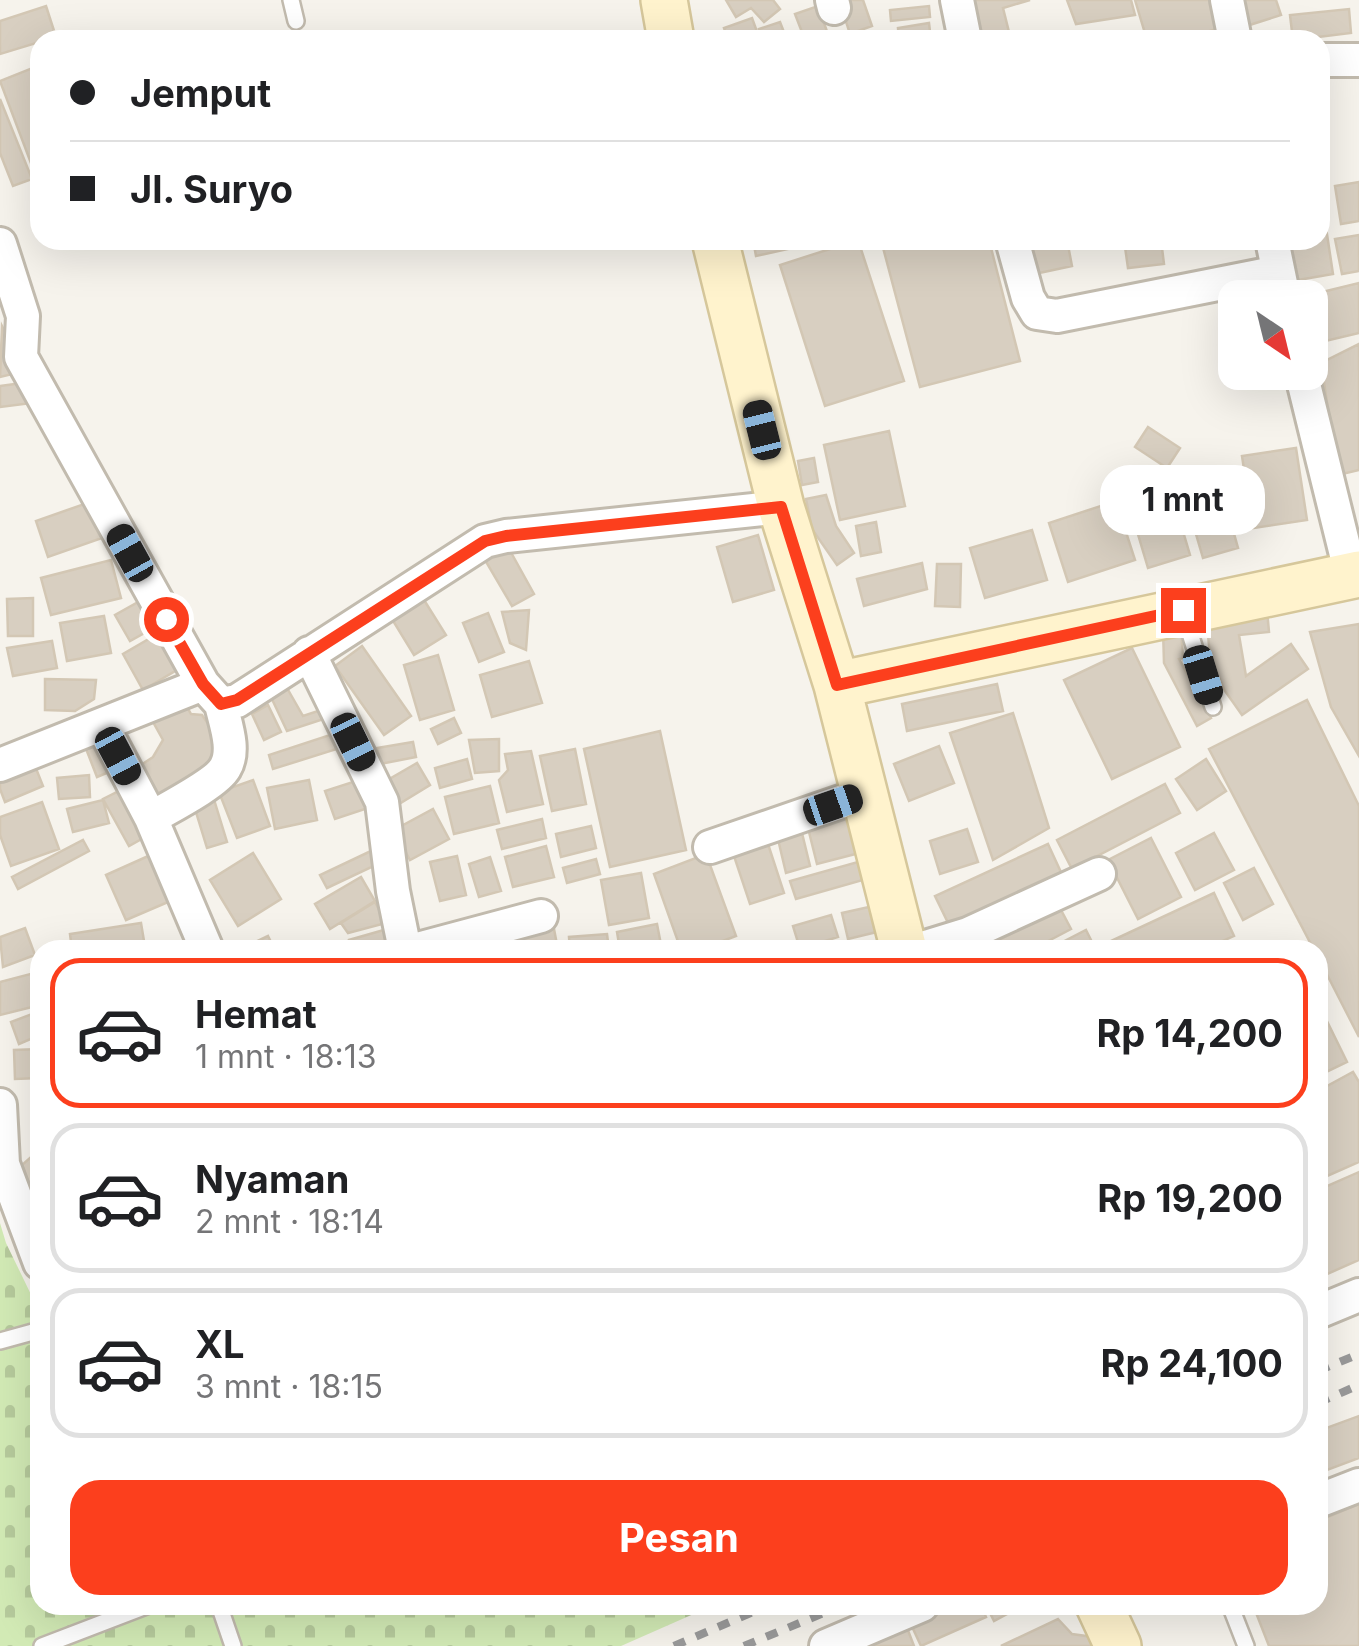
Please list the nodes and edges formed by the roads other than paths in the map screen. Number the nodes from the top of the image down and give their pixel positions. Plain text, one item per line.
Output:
1 (291, 0) edge
2 (664, 0) edge
3 (956, 0) edge
4 (1226, 0) edge
5 (296, 21) dead end
6 (669, 30) edge
7 (963, 30) edge
8 (1233, 30) edge
9 (1330, 60) edge
10 (1359, 60) edge
11 (0, 244) edge
12 (717, 250) edge
13 (1015, 250) edge
14 (1278, 270) edge
15 (1303, 390) edge
16 (781, 507) junction
17 (1324, 581) edge
18 (1183, 610) junction
19 (309, 652) junction
20 (837, 685) junction
21 (212, 694) junction
22 (1213, 707) dead end
23 (102, 725) junction
24 (0, 766) edge
25 (864, 794) junction
26 (151, 818) junction
27 (710, 847) dead end
28 (1099, 874) dead end
29 (541, 916) dead end
30 (203, 940) edge
31 (404, 940) edge
32 (451, 940) edge
33 (901, 940) edge
34 (975, 940) edge
35 (0, 1105) edge
36 (30, 1236) edge
37 (1359, 1294) edge
38 (1328, 1308) edge
39 (30, 1333) edge
40 (0, 1341) edge
41 (1359, 1485) edge
42 (1328, 1497) edge
43 (123, 1615) edge
44 (222, 1615) edge
45 (899, 1615) edge
46 (1234, 1615) edge
47 (42, 1646) edge
48 (233, 1646) edge
49 (826, 1646) edge
50 (1246, 1646) edge

1 - 5 lane
2 - 6 main road
3 - 7 street
4 - 8 street
9 - 10 street
11 - 21 street
12 - 16 main road
13 - 14 street
15 - 17 street
16 - 19 street
16 - 20 main road
17 - 18 main road
18 - 20 main road
18 - 22 lane
19 - 21 street
19 - 31 street
20 - 25 main road
21 - 23 street
21 - 26 street
23 - 24 street
23 - 26 street
25 - 27 street
25 - 33 main road
26 - 30 street
28 - 34 street
29 - 32 street
35 - 36 street
37 - 38 street
39 - 40 lane
41 - 42 street
43 - 47 lane
44 - 48 lane
45 - 49 street
46 - 50 lane

